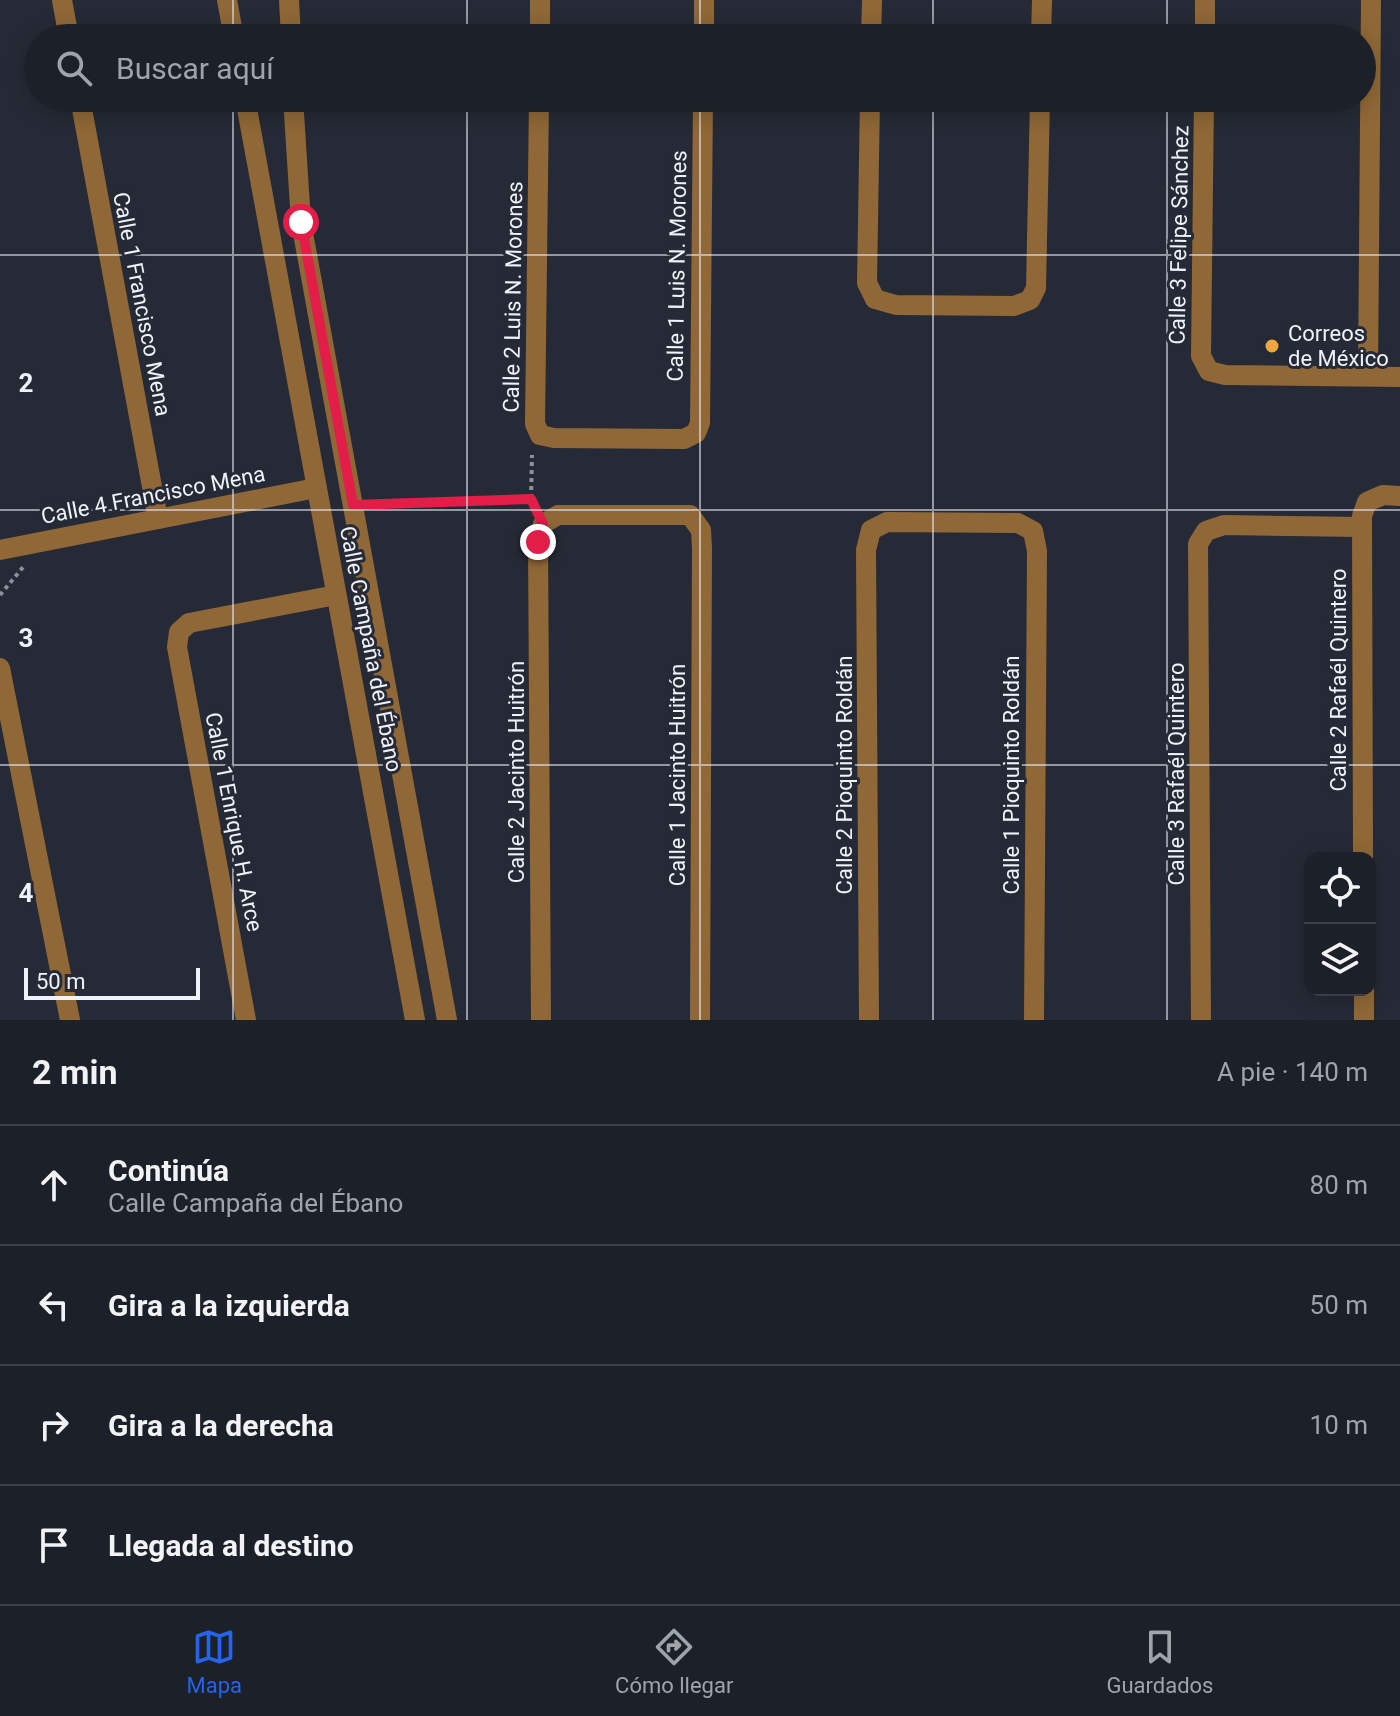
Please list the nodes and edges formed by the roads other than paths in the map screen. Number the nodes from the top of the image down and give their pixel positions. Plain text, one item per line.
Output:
1 (62, 0) edge
2 (227, 0) edge
3 (289, 0) edge
4 (540, 0) edge
5 (704, 0) edge
6 (872, 0) edge
7 (1042, 0) edge
8 (1205, 0) edge
9 (1371, 0) edge
10 (66, 24) edge
11 (231, 24) edge
12 (290, 24) edge
13 (540, 24) edge
14 (704, 24) edge
15 (871, 24) edge
16 (1041, 24) edge
17 (1205, 24) edge
18 (1371, 24) edge
19 (83, 112) edge
20 (248, 112) edge
21 (294, 112) edge
22 (539, 112) edge
23 (703, 112) edge
24 (870, 112) edge
25 (1040, 112) edge
26 (1204, 112) edge
27 (1370, 112) edge
28 (1368, 376) junction
29 (1400, 377) edge
30 (696, 433) joint
31 (316, 488) junction
32 (1400, 496) edge
33 (158, 519) junction
34 (543, 524) joint
35 (1361, 527) junction
36 (871, 530) joint
37 (10, 548) edge
38 (336, 595) junction
39 (0, 668) edge
40 (1363, 852) edge
41 (1364, 996) edge
42 (70, 1020) edge
43 (246, 1020) edge
44 (415, 1020) edge
45 (447, 1020) edge
46 (541, 1020) edge
47 (700, 1020) edge
48 (869, 1020) edge
49 (1034, 1020) edge
50 (1201, 1020) edge
51 (1364, 1020) edge

1 - 10 street
2 - 11 street
3 - 12 street
4 - 13 street
5 - 14 street
6 - 15 street
7 - 16 street
8 - 17 street
9 - 18 street
19 - 33 street, Calle 1 Francisco Mena
20 - 31 street, Calle Campaña del Ébano
21 - 45 street, Calle Campaña del Ébano
22 - 30 street, Calle 2 Luis N. Morones
23 - 30 street, Calle 1 Luis N. Morones
24 - 25 street
26 - 28 street, Calle 3 Felipe Sánchez
27 - 28 street
28 - 29 street
31 - 33 street, Calle 4 Francisco Mena
31 - 38 street, Calle Campaña del Ébano
32 - 35 street, Calle 2 Rafaél Quintero
33 - 37 street, Calle 4 Francisco Mena
34 - 46 street, Calle 2 Jacinto Huitrón
34 - 47 street, Calle 1 Jacinto Huitrón
35 - 40 street, Calle 2 Rafaél Quintero
35 - 50 street, Calle 3 Rafaél Quintero
36 - 48 street, Calle 2 Pioquinto Roldán
36 - 49 street, Calle 1 Pioquinto Roldán
38 - 43 street, Calle 1 Enrique H. Arce
38 - 44 street, Calle Campaña del Ébano
39 - 42 street
41 - 51 street

